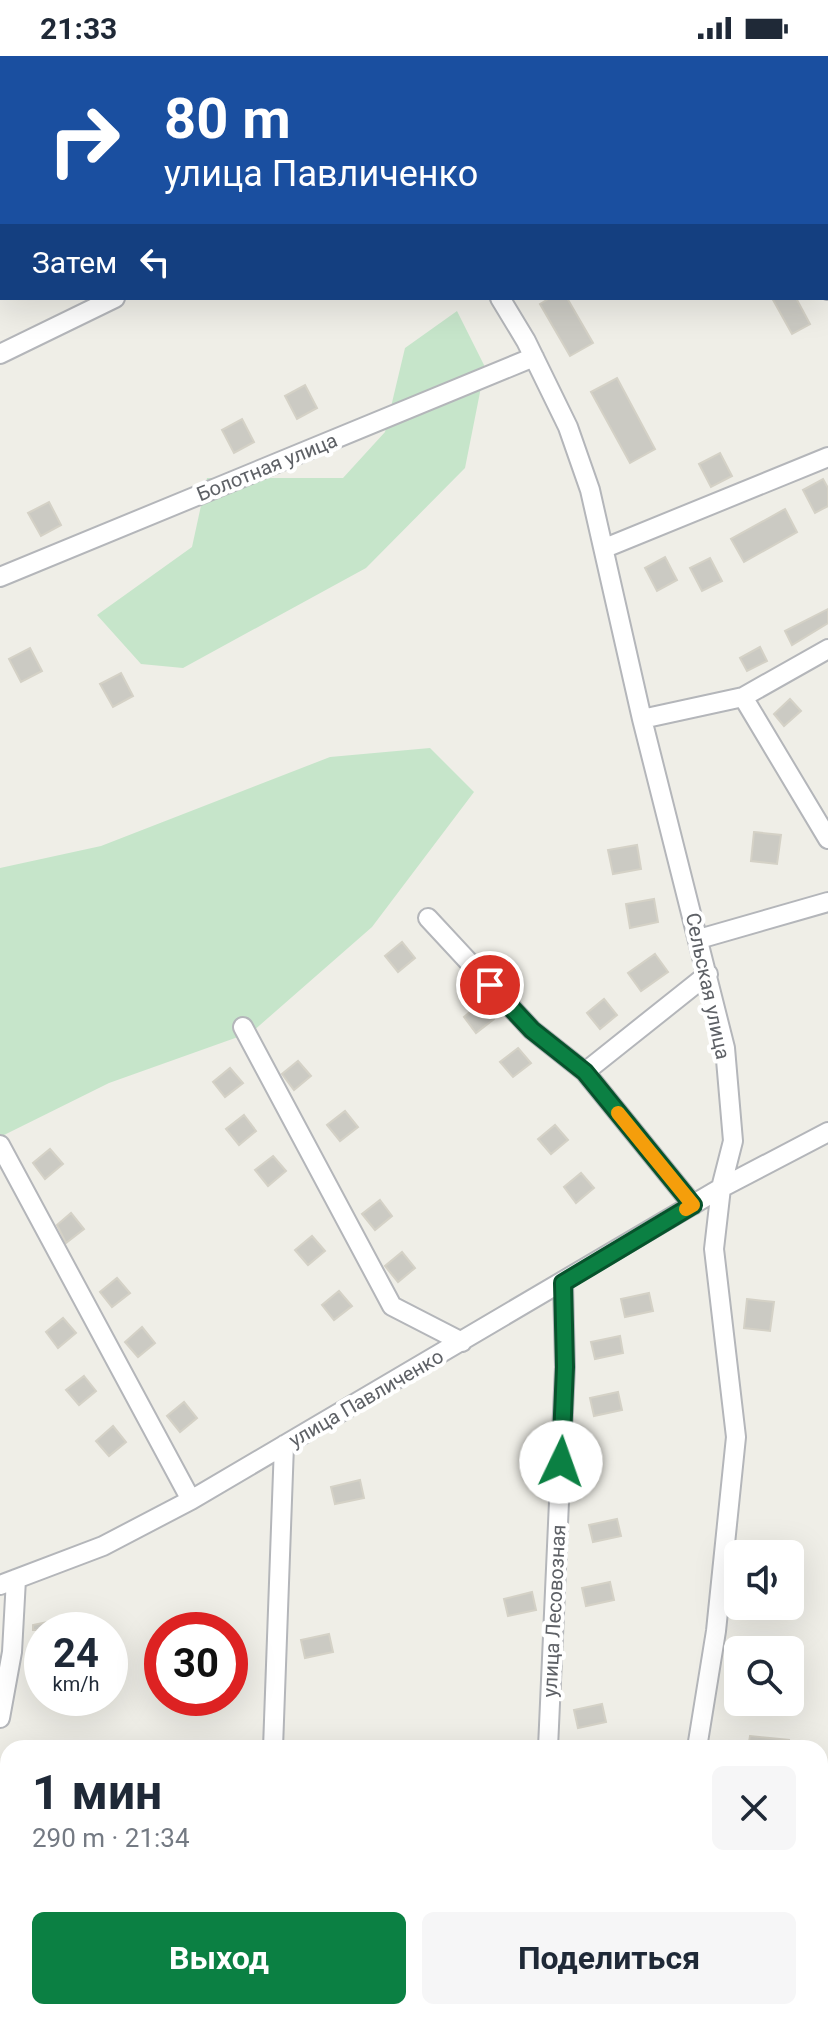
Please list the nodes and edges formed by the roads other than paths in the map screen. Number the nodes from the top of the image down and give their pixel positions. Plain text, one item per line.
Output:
1 (111, 300) edge
2 (501, 300) edge
3 (0, 354) edge
4 (534, 357) junction
5 (828, 457) edge
6 (605, 548) junction
7 (0, 577) edge
8 (828, 649) edge
9 (743, 697) junction
10 (642, 719) junction
11 (828, 839) edge
12 (828, 902) edge
13 (428, 918) dead end
14 (699, 939) junction
15 (708, 974) junction
16 (243, 1027) dead end
17 (585, 1072) junction
18 (828, 1132) edge
19 (0, 1145) edge
20 (721, 1188) junction
21 (693, 1205) junction
22 (563, 1283) junction
23 (462, 1342) junction
24 (284, 1445) junction
25 (191, 1500) junction
26 (8, 1582) edge
27 (0, 1718) edge
28 (273, 1740) edge
29 (548, 1740) edge
30 (698, 1740) edge

1 - 3 street
2 - 4 street, Сельская улица
4 - 6 street, Сельская улица
4 - 7 street, Болотная улица
5 - 6 street
6 - 10 street, Сельская улица
8 - 9 street
9 - 10 street
9 - 11 street
10 - 14 street, Сельская улица
12 - 14 street
13 - 17 street
14 - 15 street, Сельская улица
15 - 17 street
15 - 20 street, Сельская улица
16 - 23 street
17 - 21 street
18 - 20 street, улица Павличенко
19 - 25 street
20 - 21 street, улица Павличенко
20 - 30 street, Сельская улица
21 - 22 street, улица Павличенко
22 - 23 street, улица Павличенко
22 - 29 street, улица Лесовозная
23 - 24 street, улица Павличенко
24 - 25 street, улица Павличенко
24 - 28 street
25 - 26 street, улица Павличенко
26 - 27 street

